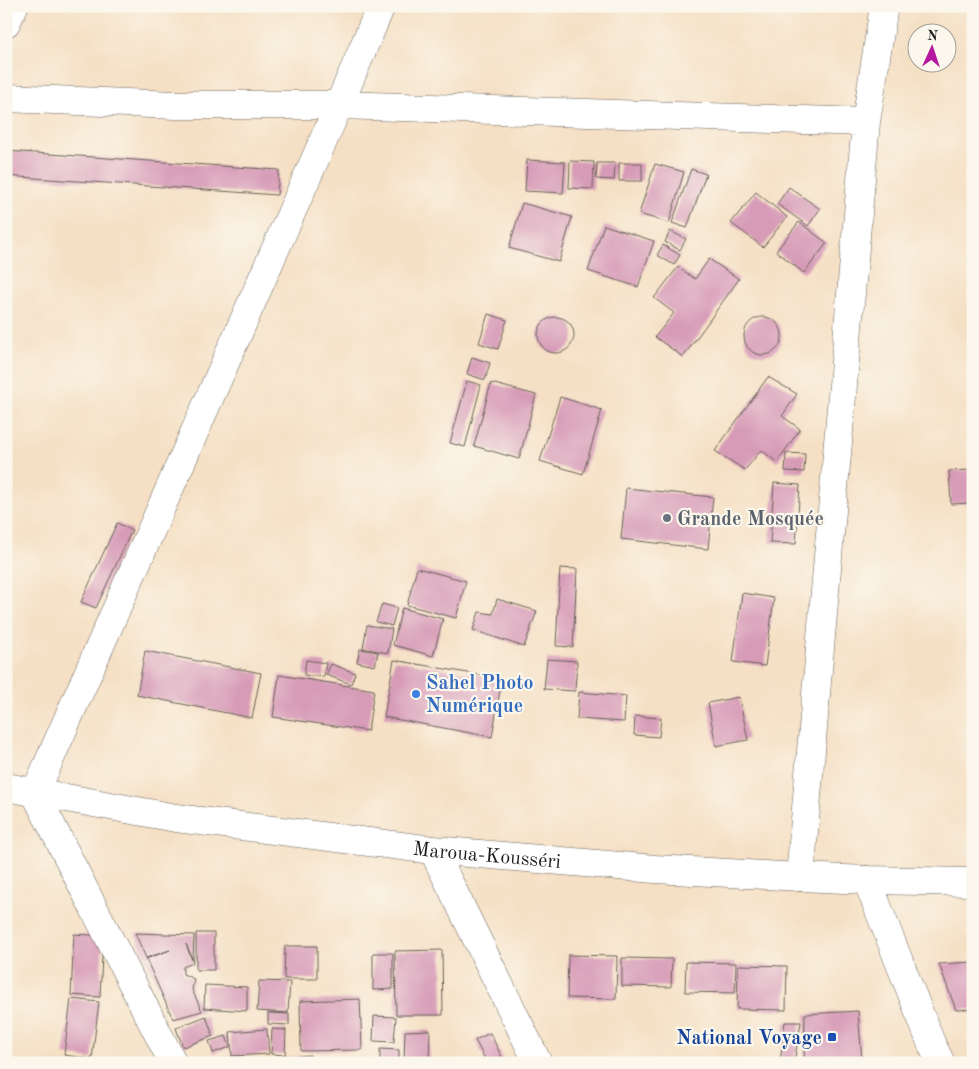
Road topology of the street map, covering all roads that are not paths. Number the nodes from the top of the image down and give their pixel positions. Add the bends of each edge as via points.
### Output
1 (14, 6) edge
2 (381, 6) edge
3 (884, 6) edge
4 (6, 23) edge
5 (6, 98) edge
6 (339, 105) junction
7 (866, 122) junction
8 (6, 787) edge
9 (35, 793) junction
10 (432, 850) junction
11 (800, 878) junction
12 (868, 880) junction
13 (973, 882) edge
14 (173, 1063) edge
15 (538, 1063) edge
16 (941, 1063) edge

1 - 4 main road
2 - 6 main road
3 - 7 main road
5 - 6 main road via 175,105
6 - 7 main road
6 - 9 main road
7 - 11 main road
8 - 9 main road, Maroua-Kousséri
9 - 10 main road, Maroua-Kousséri via 176,818
9 - 14 main road
10 - 11 main road, Maroua-Kousséri
10 - 15 main road
11 - 12 main road, Maroua-Kousséri
12 - 13 main road, Maroua-Kousséri
12 - 16 main road

